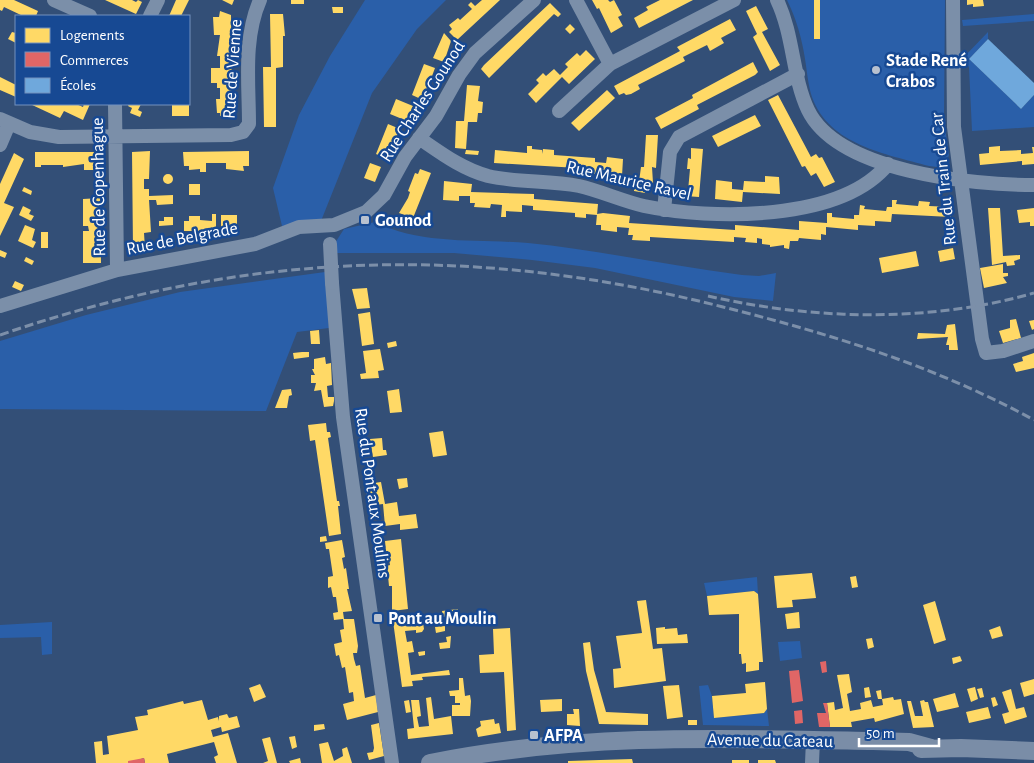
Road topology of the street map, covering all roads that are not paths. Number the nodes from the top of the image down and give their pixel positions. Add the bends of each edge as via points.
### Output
1 (158, 0) edge
2 (260, 0) edge
3 (534, 0) edge
4 (576, 0) edge
5 (734, 0) edge
6 (777, 0) edge
7 (953, 0) edge
8 (61, 2) edge
9 (88, 15) edge
10 (150, 15) edge
11 (610, 64) junction
12 (798, 74) junction
13 (115, 105) edge
14 (559, 111) dead end
15 (5, 122) edge
16 (115, 136) junction
17 (419, 138) junction
18 (0, 145) edge
19 (888, 164) junction
20 (961, 180) junction
21 (1034, 185) edge
22 (371, 209) joint
23 (664, 210) junction
24 (328, 226) junction
25 (117, 270) junction
26 (0, 306) edge
27 (1034, 341) edge
28 (1034, 742) edge
29 (962, 748) junction
30 (812, 750) edge
31 (1034, 751) edge
32 (392, 763) edge
33 (430, 763) edge

1 - 10 street
2 - 16 street, Rue de Vienne via 250,33 249,124 246,130 231,135
3 - 17 street, Rue Charles Gounod via 475,53
4 - 11 street
5 - 11 street
6 - 12 street via 789,30
7 - 20 street, Rue du Train de Car via 953,103
8 - 9 street
11 - 14 street
12 - 19 street via 809,110 828,136 849,150
12 - 23 street via 679,137 670,152
13 - 16 street, Rue de Copenhague
15 - 16 street, Rue de Vienne via 59,137
15 - 18 street
16 - 25 street, Rue de Copenhague
17 - 22 street, Rue Charles Gounod via 384,195
17 - 23 street, Rue Maurice Ravel via 454,162 482,174 578,186
19 - 20 street
19 - 23 street, Rue Maurice Ravel via 860,188 792,209 731,216
20 - 21 street
20 - 27 street, Rue du Train de Car via 986,353
22 - 24 street, Rue de Belgrade via 348,221
24 - 25 street, Rue de Belgrade via 299,227 255,244
24 - 32 street, Rue du Pont aux Moulins, bridge via 343,417
25 - 26 street, Rue de Belgrade
28 - 29 main road, Avenue du Cateau via 997,742
29 - 30 main road, Avenue du Cateau
29 - 31 main road, Avenue du Cateau
30 - 33 main road, Avenue du Cateau via 644,746 608,740 562,743

